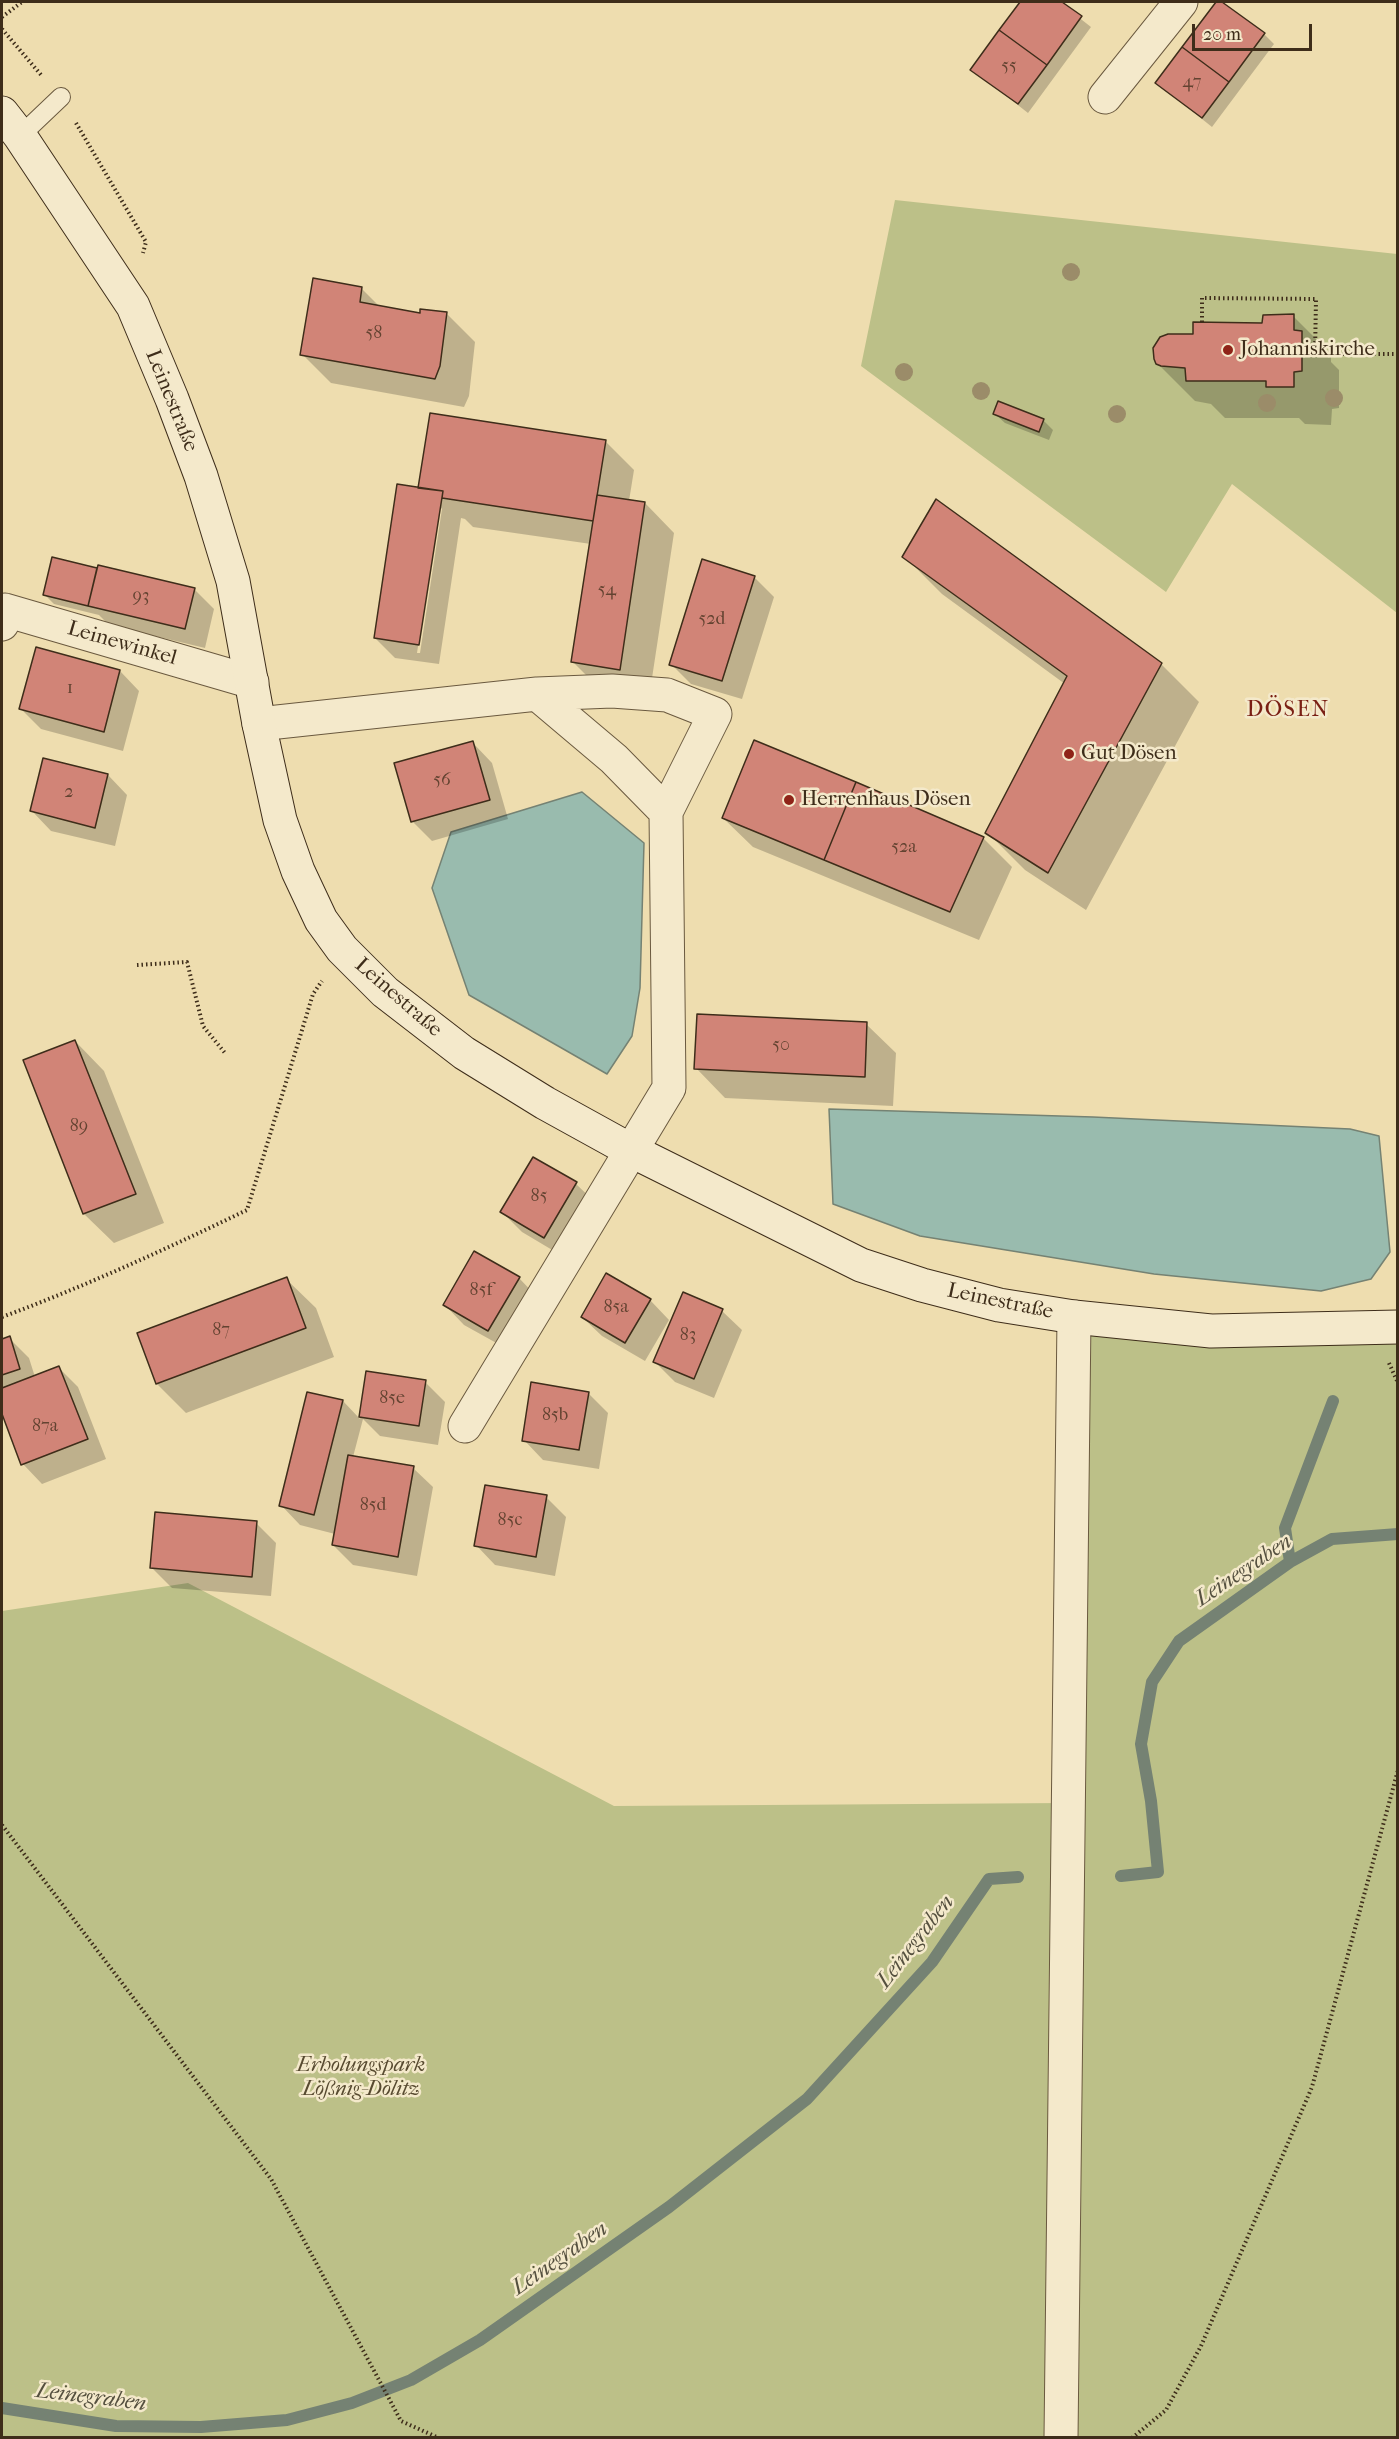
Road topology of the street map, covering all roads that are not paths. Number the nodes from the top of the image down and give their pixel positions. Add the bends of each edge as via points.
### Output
1 (1181, 2) edge
2 (61, 97) road end
3 (1105, 97) dead end
4 (11, 124) edge
5 (2, 624) edge
6 (252, 682) junction
7 (537, 694) junction
8 (259, 724) junction
9 (666, 812) junction
10 (632, 1151) junction
11 (1074, 1317) junction
12 (1398, 1327) edge
13 (465, 1426) dead end
14 (1061, 2438) edge

1 - 3 street
2 - 4 lane
4 - 6 street, Leinestraße via 133,306 201,476 233,581
5 - 6 street, Leinewinkel via 5,610
6 - 8 street, Leinestraße
7 - 8 street
7 - 9 street via 614,759
7 - 9 street via 667,695 715,714
8 - 10 street, Leinestraße via 280,820 298,871 321,920 342,949 385,992 464,1053
9 - 10 street via 669,1088
10 - 11 street, Leinestraße via 861,1265 999,1305
10 - 13 street
11 - 12 street, Leinestraße via 1212,1331
11 - 14 street

